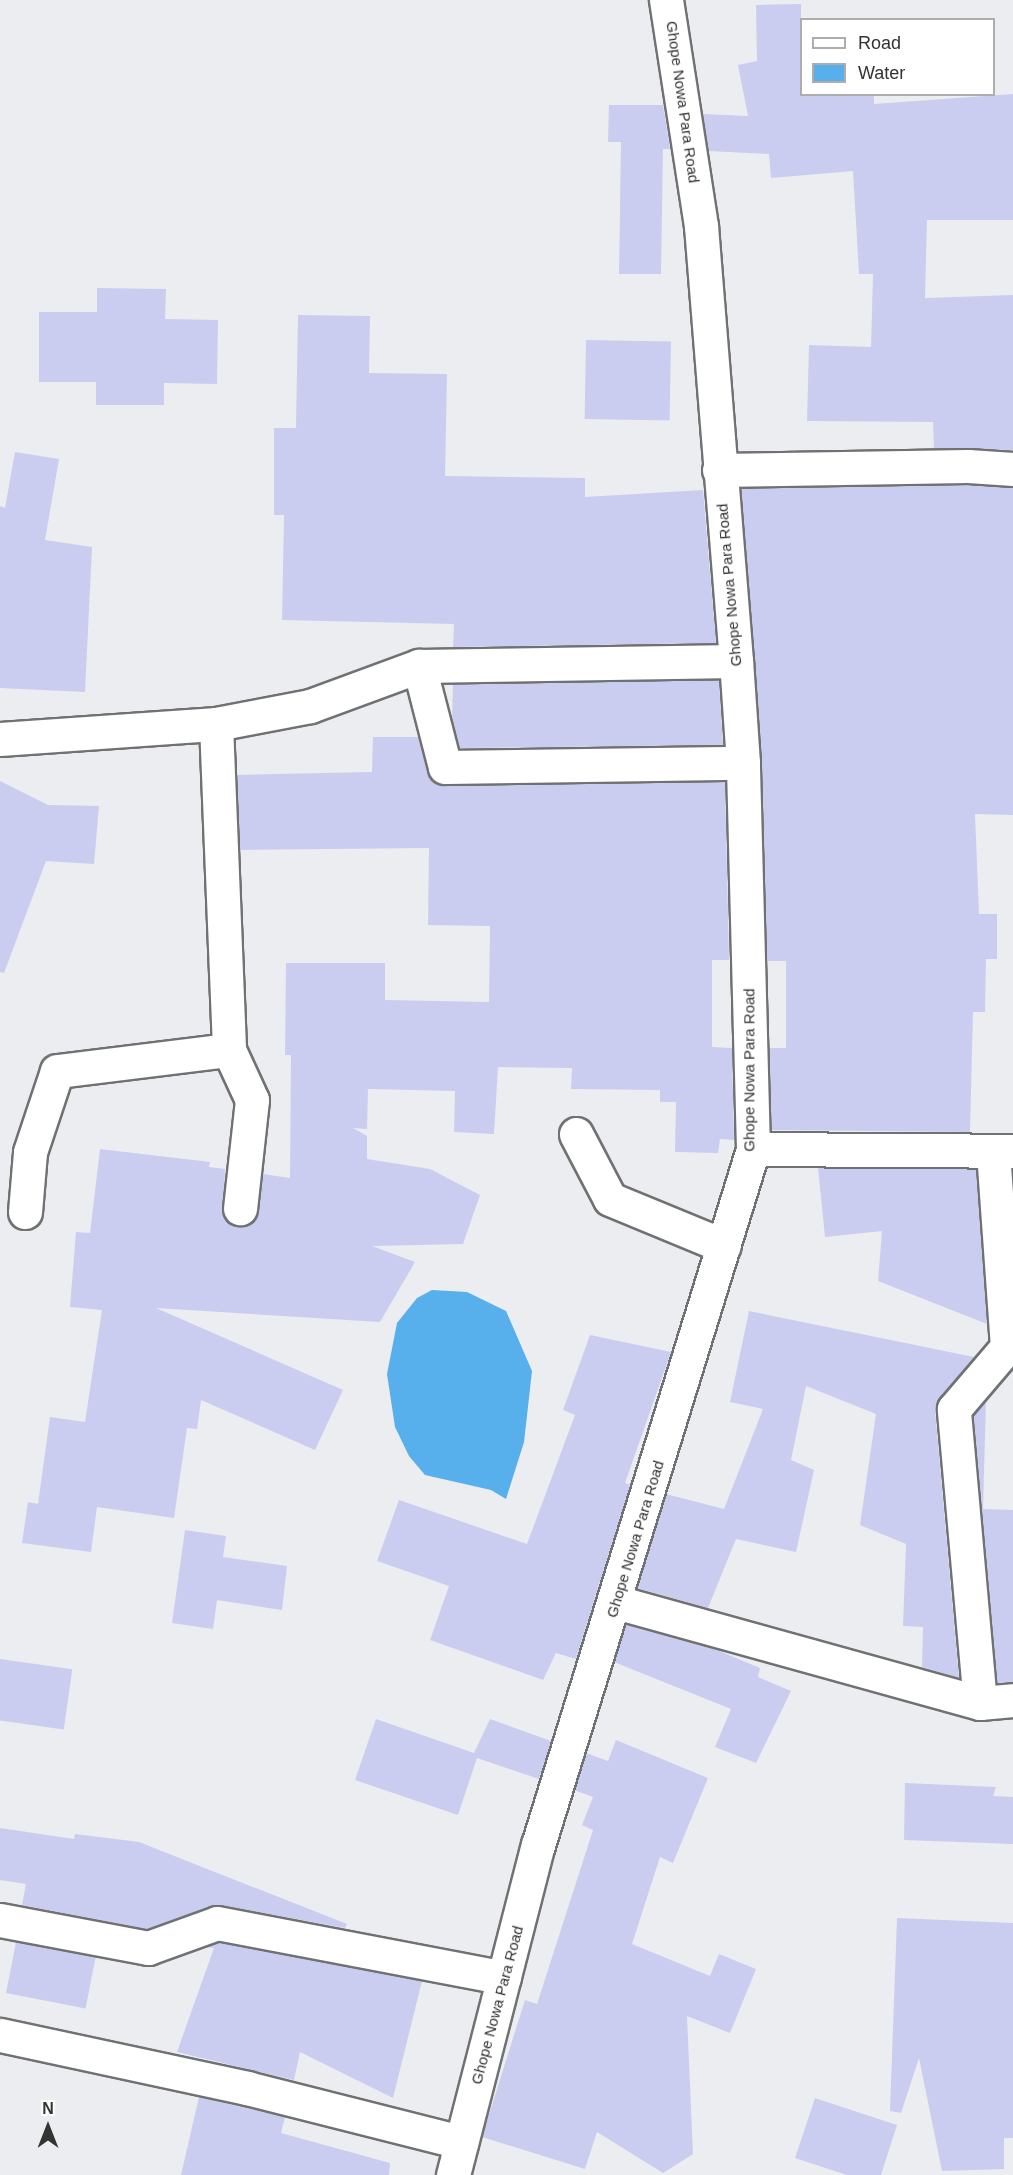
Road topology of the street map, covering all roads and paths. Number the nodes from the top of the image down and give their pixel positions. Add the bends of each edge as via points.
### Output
1 (675, 2) edge
2 (1013, 469) edge
3 (719, 470) junction
4 (736, 661) junction
5 (419, 666) junction
6 (216, 724) junction
7 (0, 739) edge
8 (743, 763) junction
9 (229, 1050) junction
10 (576, 1134) dead end
11 (753, 1149) junction
12 (1003, 1151) edge
13 (240, 1208) dead end
14 (25, 1212) dead end
15 (724, 1246) junction
16 (616, 1602) junction
17 (1013, 1700) edge
18 (980, 1703) junction
19 (0, 1920) edge
20 (504, 1978) junction
21 (0, 2035) edge
22 (461, 2142) junction
23 (453, 2175) edge

1 - 3 street, Ghope Nowa Para Road via 701,226
2 - 3 street via 969,466
3 - 4 street, Ghope Nowa Para Road
4 - 5 street
4 - 8 street, Ghope Nowa Para Road
5 - 6 street via 310,706
5 - 8 street via 444,767
6 - 7 street
6 - 9 street
8 - 11 street, Ghope Nowa Para Road
9 - 13 street via 252,1100
9 - 14 street via 57,1071 30,1152
10 - 15 street via 610,1199
11 - 12 street
11 - 15 street, Ghope Nowa Para Road
12 - 18 street via 1007,1347 954,1409
15 - 16 street, Ghope Nowa Para Road
16 - 18 street
16 - 20 street, Ghope Nowa Para Road via 538,1845
17 - 18 street
19 - 20 street via 148,1948 217,1923
20 - 22 street, Ghope Nowa Para Road
21 - 22 street via 247,2088
22 - 23 street, Ghope Nowa Para Road

